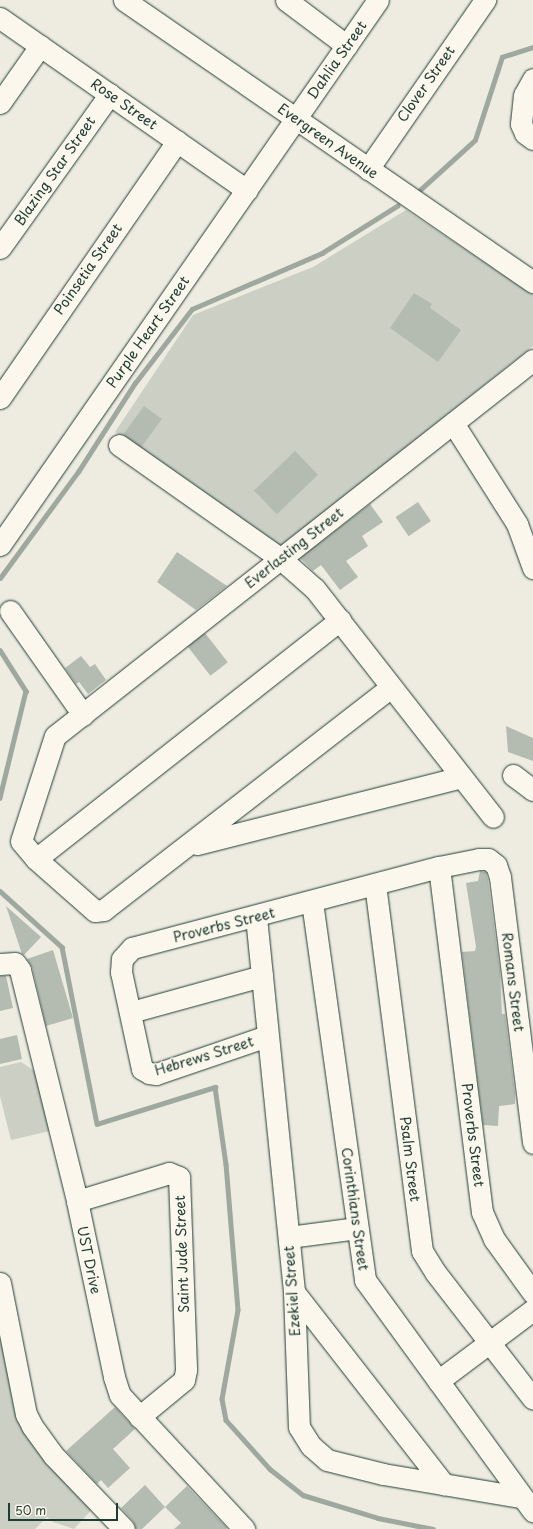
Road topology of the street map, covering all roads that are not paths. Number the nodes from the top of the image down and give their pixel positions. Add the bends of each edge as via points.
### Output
1 (124, 0) edge
2 (286, 0) edge
3 (378, 0) edge
4 (485, 0) edge
5 (0, 18) edge
6 (40, 46) junction
7 (347, 46) junction
8 (533, 79) edge
9 (110, 94) junction
10 (0, 103) edge
11 (296, 119) junction
12 (533, 139) edge
13 (177, 141) junction
14 (368, 169) junction
15 (248, 190) junction
16 (0, 248) edge
17 (533, 282) edge
18 (533, 360) edge
19 (0, 398) edge
20 (453, 423) junction
21 (119, 445) dead end
22 (0, 545) edge
23 (281, 559) junction
24 (533, 568) edge
25 (10, 611) dead end
26 (340, 620) junction
27 (392, 687) junction
28 (82, 715) junction
29 (513, 775) dead end
30 (462, 777) junction
31 (533, 790) edge
32 (493, 817) dead end
33 (189, 846) junction
34 (36, 859) junction
35 (479, 859) joint
36 (439, 867) junction
37 (375, 884) junction
38 (312, 902) junction
39 (256, 917) junction
40 (0, 964) edge
41 (262, 976) junction
42 (131, 1012) junction
43 (266, 1036) junction
44 (142, 1070) joint
45 (533, 1143) edge
46 (77, 1201) junction
47 (357, 1228) junction
48 (289, 1237) junction
49 (0, 1283) edge
50 (294, 1292) junction
51 (533, 1293) edge
52 (533, 1310) edge
53 (491, 1342) junction
54 (438, 1381) junction
55 (533, 1399) edge
56 (139, 1417) junction
57 (444, 1484) junction
58 (527, 1504) edge
59 (124, 1529) edge
60 (244, 1529) edge

1 - 11 street, Evergreen Avenue
2 - 7 street
3 - 7 street, Dahlia Street
4 - 14 street, Clover Street
5 - 6 street, Rose Street
6 - 9 street, Rose Street
6 - 10 street
7 - 11 street, Dahlia Street
8 - 12 street via 524,95 521,113 523,128
9 - 13 street, Rose Street
9 - 16 street, Blazing Star Street
11 - 14 street, Evergreen Avenue
11 - 15 street, Purple Heart Street
13 - 15 street, Rose Street
13 - 19 street, Poinsetia Street
14 - 17 street, Evergreen Avenue
15 - 22 street, Purple Heart Street
18 - 20 street, Everlasting Street
20 - 23 street, Everlasting Street
20 - 24 street via 514,518
21 - 23 street
23 - 26 street via 315,589
23 - 28 street, Everlasting Street
25 - 28 street
26 - 27 street
26 - 34 street
27 - 30 street
27 - 33 street
28 - 34 street, Everlasting Street via 55,736 22,835 24,847
29 - 31 street
30 - 32 street
30 - 33 street
33 - 34 street via 100,911 95,910
35 - 36 street, Proverbs Street
35 - 45 street, Romans Street via 488,859 496,865 500,877
36 - 37 street, Proverbs Street
36 - 51 street, Proverbs Street via 482,1212 494,1239
37 - 38 street, Proverbs Street
37 - 53 street, Psalm Street via 422,1252 434,1272
38 - 39 street, Proverbs Street
38 - 47 street, Corinthians Street
39 - 41 street, Ezekiel Street
39 - 42 street, Proverbs Street via 132,948 122,959 121,972
40 - 46 street, UST Drive via 15,963 20,970
41 - 42 street
41 - 43 street, Ezekiel Street
42 - 44 street, Proverbs Street
43 - 44 street, Hebrews Street via 156,1074
43 - 48 street, Ezekiel Street
46 - 56 street, UST Drive via 114,1377 120,1395
46 - 56 street, Saint Jude Street via 169,1173 179,1177 186,1370 179,1384
47 - 48 street
47 - 54 street, Corinthians Street via 365,1280
48 - 50 street, Ezekiel Street
49 - 59 street via 26,1414 32,1426 54,1456
50 - 57 street
50 - 57 street, Ezekiel Street via 299,1427 312,1446 327,1460 383,1474
52 - 53 street
53 - 54 street
53 - 55 street, Psalm Street
54 - 58 street, Corinthians Street
56 - 60 street, UST Drive
57 - 58 street, Ezekiel Street

